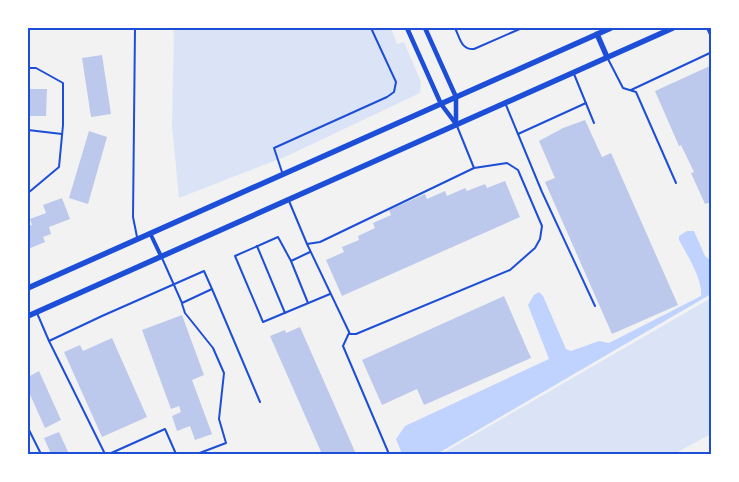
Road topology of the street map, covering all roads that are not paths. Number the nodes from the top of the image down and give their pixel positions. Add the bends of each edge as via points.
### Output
1 (135, 28) edge
2 (371, 28) edge
3 (407, 28) edge
4 (424, 28) edge
5 (455, 28) edge
6 (522, 28) edge
7 (594, 28) edge
8 (612, 28) edge
9 (674, 28) edge
10 (707, 28) edge
11 (597, 34) junction
12 (712, 38) edge
13 (712, 52) edge
14 (607, 57) junction
15 (28, 68) edge
16 (573, 72) junction
17 (630, 90) junction
18 (456, 97) junction
19 (505, 102) junction
20 (586, 103) junction
21 (441, 104) junction
22 (594, 123) dead end
23 (456, 124) junction
24 (28, 130) edge
25 (62, 134) junction
26 (518, 134) junction
27 (474, 168) junction
28 (283, 174) junction
29 (676, 183) dead end
30 (28, 194) edge
31 (288, 199) junction
32 (150, 233) junction
33 (138, 239) junction
34 (307, 244) junction
35 (257, 246) junction
36 (311, 252) junction
37 (161, 256) junction
38 (291, 261) junction
39 (173, 284) junction
40 (28, 288) edge
41 (212, 289) junction
42 (330, 294) junction
43 (182, 303) junction
44 (308, 303) junction
45 (595, 306) dead end
46 (36, 312) junction
47 (285, 313) junction
48 (28, 316) edge
49 (349, 333) junction
50 (49, 342) junction
51 (260, 402) dead end
52 (28, 428) edge
53 (41, 454) edge
54 (105, 454) edge
55 (109, 454) edge
56 (176, 454) edge
57 (197, 454) edge
58 (389, 454) edge

1 - 33 lane via 133,217
2 - 28 lane via 396,82 394,92 274,148
3 - 21 street
4 - 18 street
5 - 6 lane via 463,46 474,49
7 - 11 lane
8 - 11 main road
9 - 14 main road
10 - 12 lane
11 - 14 main road
11 - 18 main road
13 - 17 lane
14 - 16 main road
14 - 17 lane via 623,88
15 - 25 lane via 36,68 63,83
16 - 19 main road
16 - 20 lane
17 - 29 lane via 636,92
18 - 21 main road
18 - 23 street
19 - 23 main road
19 - 26 lane
20 - 22 lane
20 - 26 lane
21 - 23 street
21 - 28 main road
23 - 27 lane
23 - 31 main road
24 - 25 lane
25 - 30 lane via 59,167
26 - 45 lane
27 - 34 lane via 320,242
27 - 49 lane via 508,163 518,170 542,226 535,248 510,270 356,334
28 - 32 main road
31 - 34 lane
31 - 37 main road
32 - 33 main road
32 - 37 street
33 - 40 main road
34 - 36 lane
35 - 38 lane via 278,237
35 - 47 lane
35 - 47 lane via 235,256 263,322
36 - 38 lane
36 - 42 lane
37 - 39 lane
37 - 46 main road
38 - 44 lane
39 - 41 lane via 204,271
39 - 43 lane
39 - 50 lane
41 - 43 lane
41 - 51 lane
42 - 44 lane
42 - 49 lane
43 - 57 lane via 185,313 213,348 224,373 219,419 226,442
44 - 47 lane
46 - 48 main road
46 - 50 lane
49 - 58 lane via 343,346
50 - 54 lane
52 - 53 lane
55 - 56 lane via 166,429

